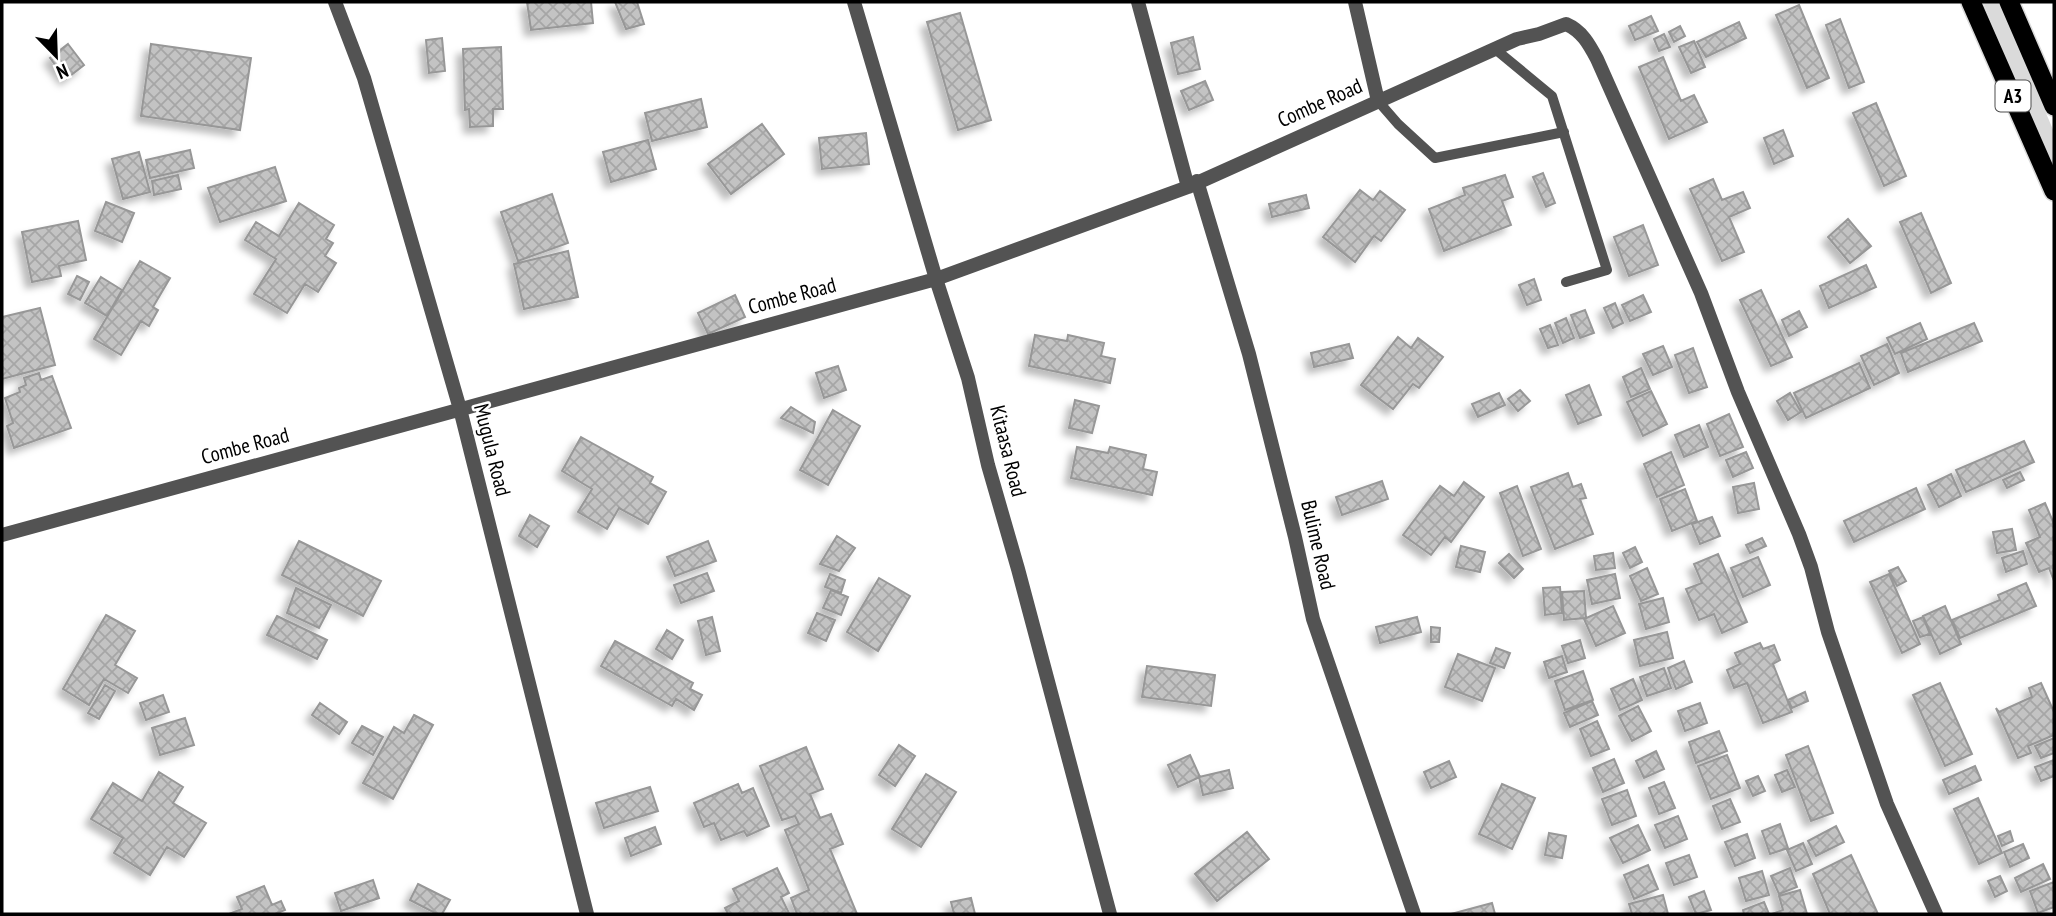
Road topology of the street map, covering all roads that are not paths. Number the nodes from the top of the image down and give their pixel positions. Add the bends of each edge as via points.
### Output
1 (335, 2) edge
2 (854, 2) edge
3 (1138, 2) edge
4 (1355, 2) edge
5 (1972, 2) edge
6 (2009, 2) edge
7 (1495, 49) junction
8 (1378, 101) junction
9 (2054, 106) edge
10 (1564, 132) junction
11 (1193, 184) junction
12 (2054, 191) edge
13 (936, 279) junction
14 (1566, 282) dead end
15 (460, 409) junction
16 (2, 535) edge
17 (587, 914) edge
18 (1110, 914) edge
19 (1413, 914) edge
20 (1936, 914) edge

1 - 15 street, Mugula Road via 364,78
2 - 13 street, Kitaasa Road
3 - 11 street, Bulime Road
4 - 8 street
5 - 12 highway, A3
6 - 9 highway, A3
7 - 8 street, Combe Road
7 - 10 lane via 1552,96
7 - 20 street, Combe Road via 1566,24 1586,40 1597,59 1775,474 1811,567 1828,632 1887,804
8 - 10 lane via 1435,158
8 - 11 street, Combe Road
10 - 14 lane via 1607,270
11 - 13 street, Combe Road
11 - 19 street, Bulime Road via 1249,354 1313,619
13 - 15 street, Combe Road
13 - 18 street, Kitaasa Road via 968,378
15 - 16 street, Combe Road
15 - 17 street, Mugula Road

